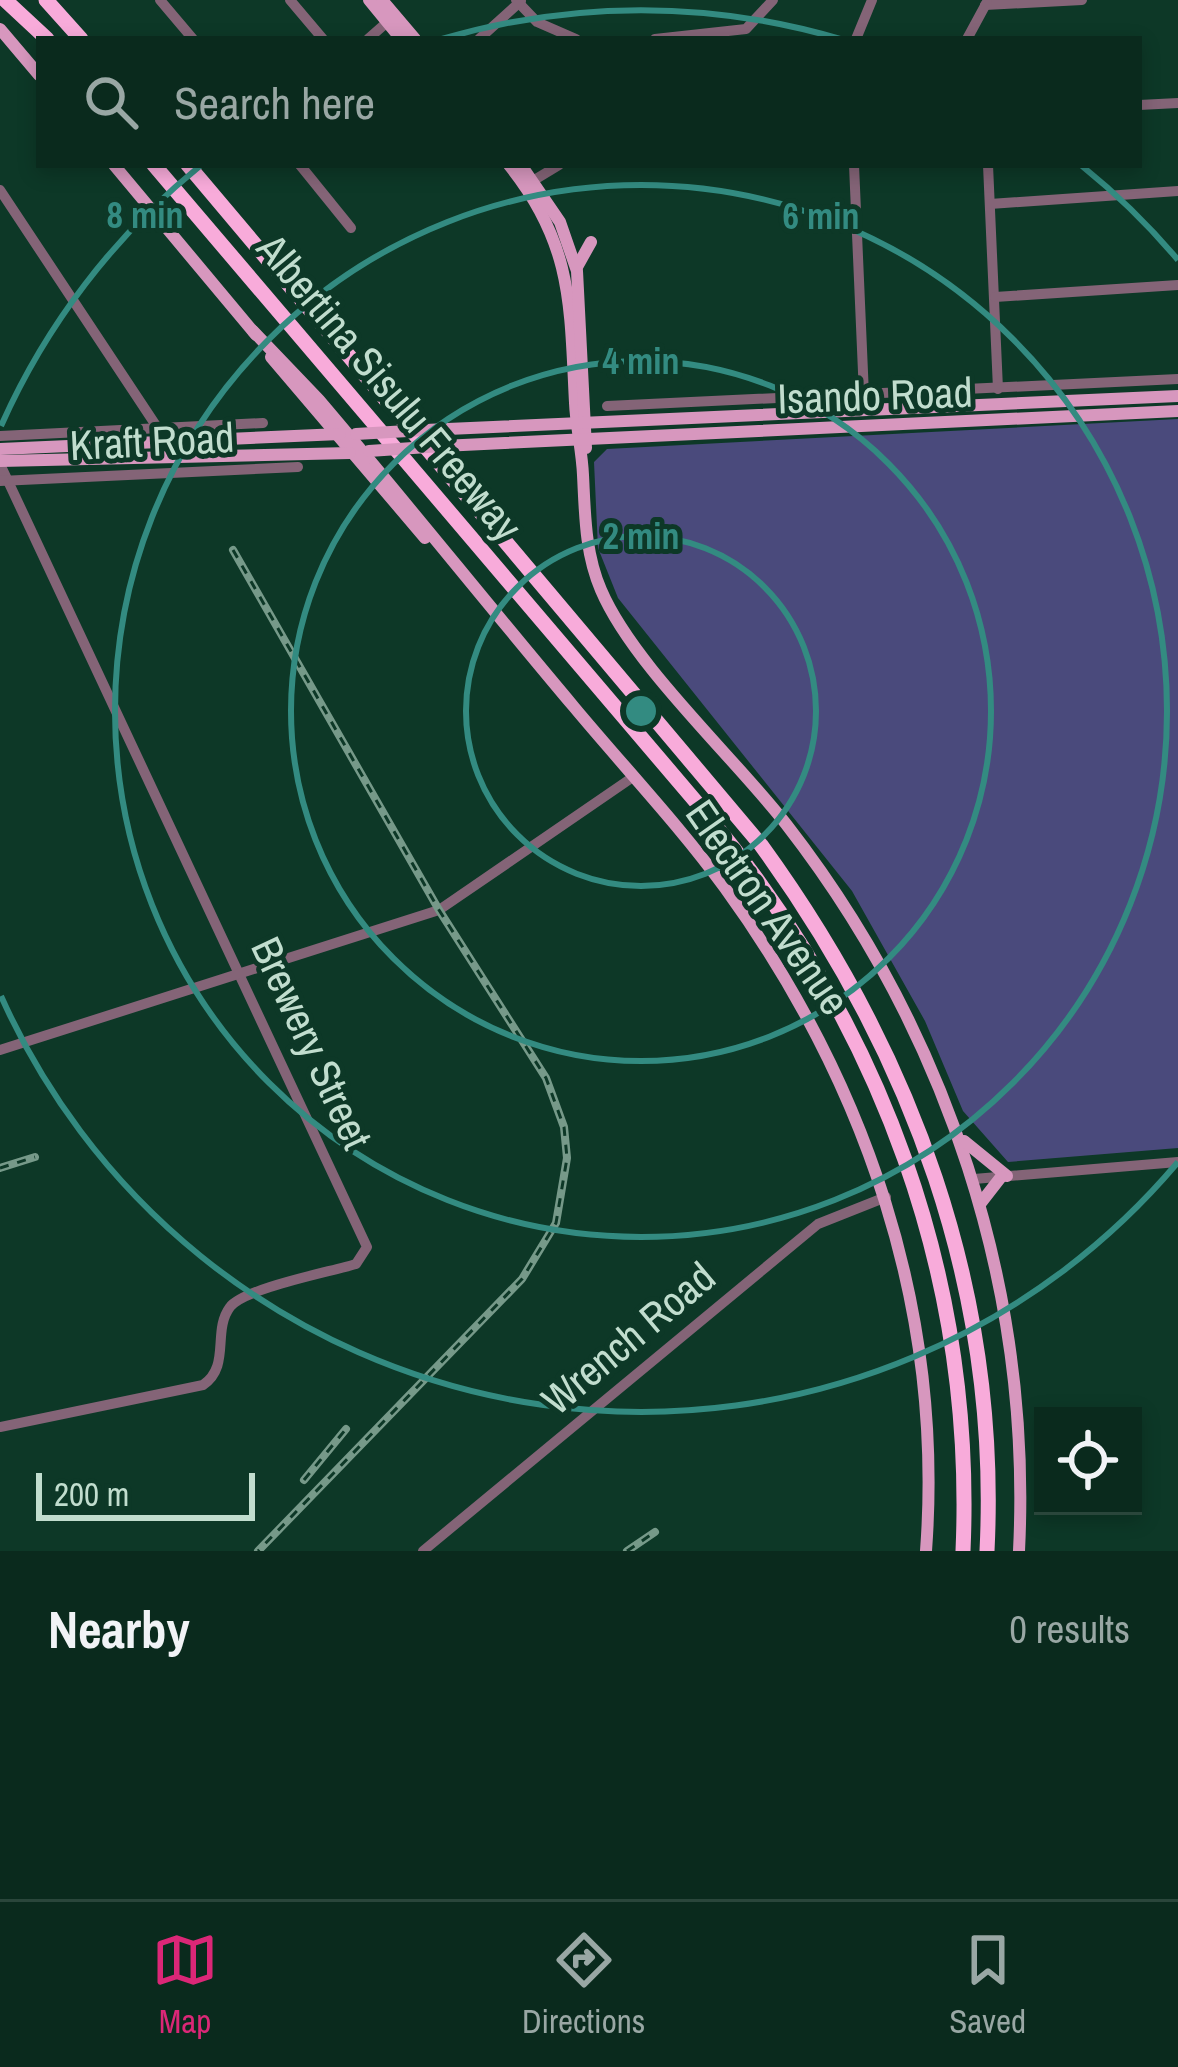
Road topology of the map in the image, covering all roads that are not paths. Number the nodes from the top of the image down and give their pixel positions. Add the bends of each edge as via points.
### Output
1 (5, 0) edge
2 (16, 0) edge
3 (46, 0) edge
4 (58, 0) edge
5 (160, 0) edge
6 (290, 0) edge
7 (369, 0) edge
8 (382, 0) edge
9 (773, 0) edge
10 (853, 0) edge
11 (1082, 0) edge
12 (519, 1) edge
13 (987, 3) edge
14 (870, 5) edge
15 (391, 18) junction
16 (0, 29) edge
17 (44, 36) edge
18 (45, 36) edge
19 (82, 36) edge
20 (83, 36) edge
21 (191, 36) edge
22 (320, 36) edge
23 (371, 36) edge
24 (400, 36) edge
25 (412, 36) edge
26 (482, 36) edge
27 (566, 36) edge
28 (682, 36) edge
29 (857, 36) edge
30 (969, 36) edge
31 (36, 71) edge
32 (1178, 104) edge
33 (1142, 105) edge
34 (117, 168) edge
35 (157, 168) edge
36 (191, 168) edge
37 (302, 168) edge
38 (513, 168) edge
39 (522, 168) edge
40 (554, 168) edge
41 (854, 168) edge
42 (988, 168) edge
43 (529, 182) junction
44 (0, 190) edge
45 (1178, 191) edge
46 (990, 204) junction
47 (351, 228) dead end
48 (591, 242) dead end
49 (577, 271) junction
50 (1178, 285) edge
51 (995, 296) junction
52 (253, 331) junction
53 (1178, 379) edge
54 (998, 389) junction
55 (864, 395) junction
56 (1178, 395) edge
57 (309, 405) junction
58 (608, 406) dead end
59 (1178, 411) edge
60 (581, 422) junction
61 (263, 423) dead end
62 (158, 427) junction
63 (346, 434) junction
64 (0, 436) edge
65 (271, 437) junction
66 (582, 443) junction
67 (405, 448) junction
68 (0, 449) edge
69 (360, 452) junction
70 (308, 453) junction
71 (0, 462) edge
72 (298, 467) dead end
73 (376, 470) junction
74 (4, 480) edge
75 (633, 777) junction
76 (244, 975) junction
77 (0, 1050) edge
78 (956, 1130) junction
79 (1178, 1162) edge
80 (1004, 1177) junction
81 (974, 1179) junction
82 (886, 1197) junction
83 (980, 1204) junction
84 (0, 1427) edge
85 (424, 1551) edge
86 (926, 1551) edge
87 (963, 1551) edge
88 (987, 1551) edge
89 (1019, 1551) edge

1 - 17 highway
2 - 18 highway
3 - 19 highway
4 - 20 highway
5 - 21 street
6 - 22 street
7 - 15 main road
8 - 15 main road
9 - 28 street via 746,29
10 - 14 street
11 - 13 street
12 - 26 street
12 - 27 street
13 - 30 street
14 - 29 street
15 - 23 street
15 - 24 main road
15 - 25 main road
16 - 31 main road
32 - 33 street
34 - 52 main road, Electron Avenue
35 - 87 highway, Albertina Sisulu Freeway via 736,849 820,970 883,1094 935,1251 963,1422
36 - 88 highway, Albertina Sisulu Freeway via 761,845 838,957 914,1109 949,1213 982,1383
37 - 47 street
38 - 43 main road
39 - 43 main road
40 - 43 street
41 - 55 street
42 - 46 street
43 - 49 main road via 560,222
43 - 60 main road via 565,266
44 - 62 street
45 - 46 street
46 - 51 street
48 - 49 main road
49 - 60 main road
50 - 51 street
51 - 54 street
52 - 57 main road, Electron Avenue
52 - 63 main road, Electron Avenue
53 - 54 street, Isando Road
54 - 55 street, Isando Road
55 - 58 street, Isando Road
56 - 60 main road, Isando Road
57 - 63 main road, Electron Avenue
57 - 65 main road via 309,426
59 - 66 main road, Isando Road
60 - 63 main road, Isando Road, bridge
60 - 66 main road
61 - 62 street
62 - 64 street
63 - 65 main road, Isando Road
63 - 69 main road, Electron Avenue
65 - 68 main road, Isando Road
66 - 67 main road, Isando Road, bridge
66 - 78 main road via 590,556 613,614 850,913 910,1018
67 - 69 main road, Isando Road, bridge
67 - 73 main road, bridge
69 - 70 main road, Isando Road
69 - 73 main road, Electron Avenue
70 - 71 main road, Isando Road
70 - 73 main road
71 - 74 street, Brewery Street
72 - 74 street, Kraft Road
73 - 75 main road, Electron Avenue
74 - 76 street, Brewery Street
75 - 76 street via 439,910
75 - 82 main road, Electron Avenue via 722,884 792,989 854,1109
76 - 77 street
76 - 84 street, Brewery Street via 364,1235 364,1256 237,1301 225,1318 217,1371 203,1385
78 - 80 main road
78 - 81 main road
79 - 80 street
80 - 81 street
80 - 83 main road
81 - 83 main road
82 - 85 street, Wrench Road via 818,1224
82 - 86 main road, Electron Avenue via 922,1372
83 - 89 main road via 1015,1391

